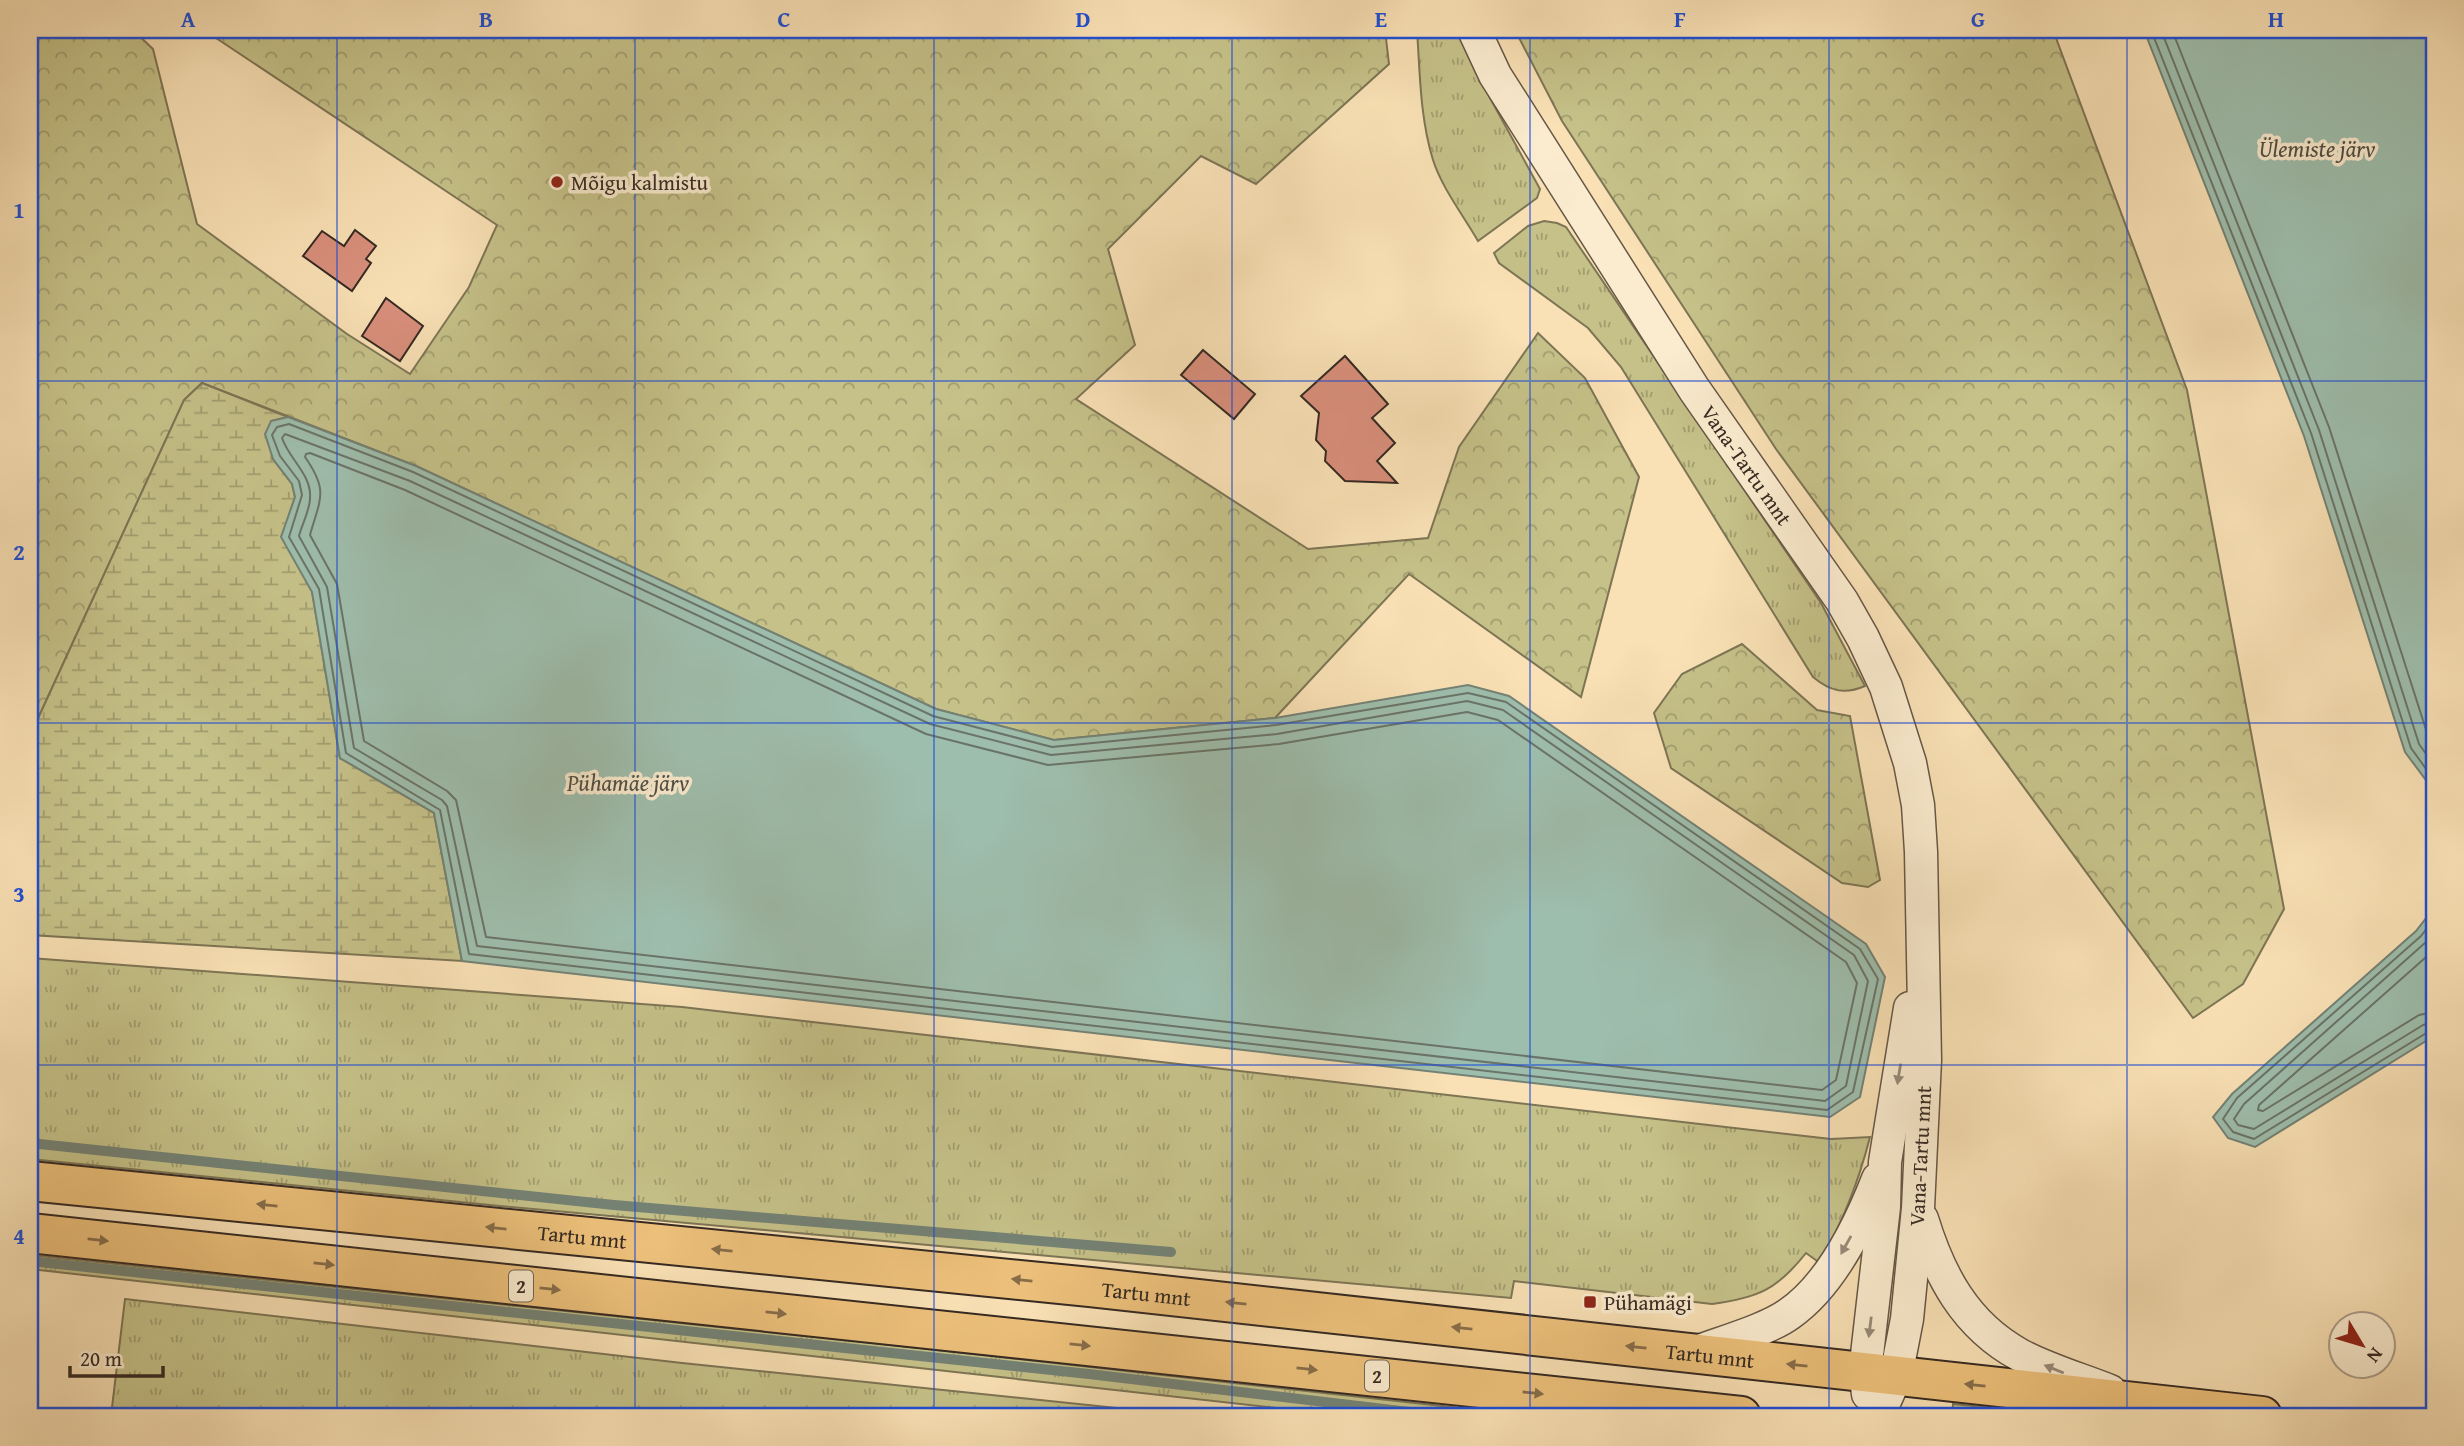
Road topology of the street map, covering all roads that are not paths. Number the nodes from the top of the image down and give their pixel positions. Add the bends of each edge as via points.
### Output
1 (1474, 30) edge
2 (1922, 934) junction
3 (1885, 1161) junction
4 (30, 1181) edge
5 (1919, 1208) junction
6 (30, 1233) edge
7 (1693, 1353) junction
8 (1880, 1374) junction
9 (2140, 1404) junction
10 (1741, 1416) edge
11 (1871, 1416) edge
12 (1878, 1416) edge
13 (2262, 1416) edge

1 - 2 street, Vana-Tartu mnt via 1495,75 1592,231 1694,389 1842,601 1863,639 1885,687 1910,763 1919,816
2 -> 3 street, Vana-Tartu mnt
2 - 5 street, Vana-Tartu mnt via 1926,1060
3 -> 7 street via 1866,1209 1817,1288 1789,1314
3 -> 8 street, Vana-Tartu mnt
7 -> 4 highway, Tartu mnt via 1090,1287
5 - 8 street, Vana-Tartu mnt via 1907,1319
9 -> 5 street via 2019,1354 1980,1327 1940,1272
6 -> 10 highway, 2
8 -> 7 highway, Tartu mnt
9 -> 8 highway, Tartu mnt
8 - 11 street
8 - 12 street
9 - 13 highway, Tartu mnt

